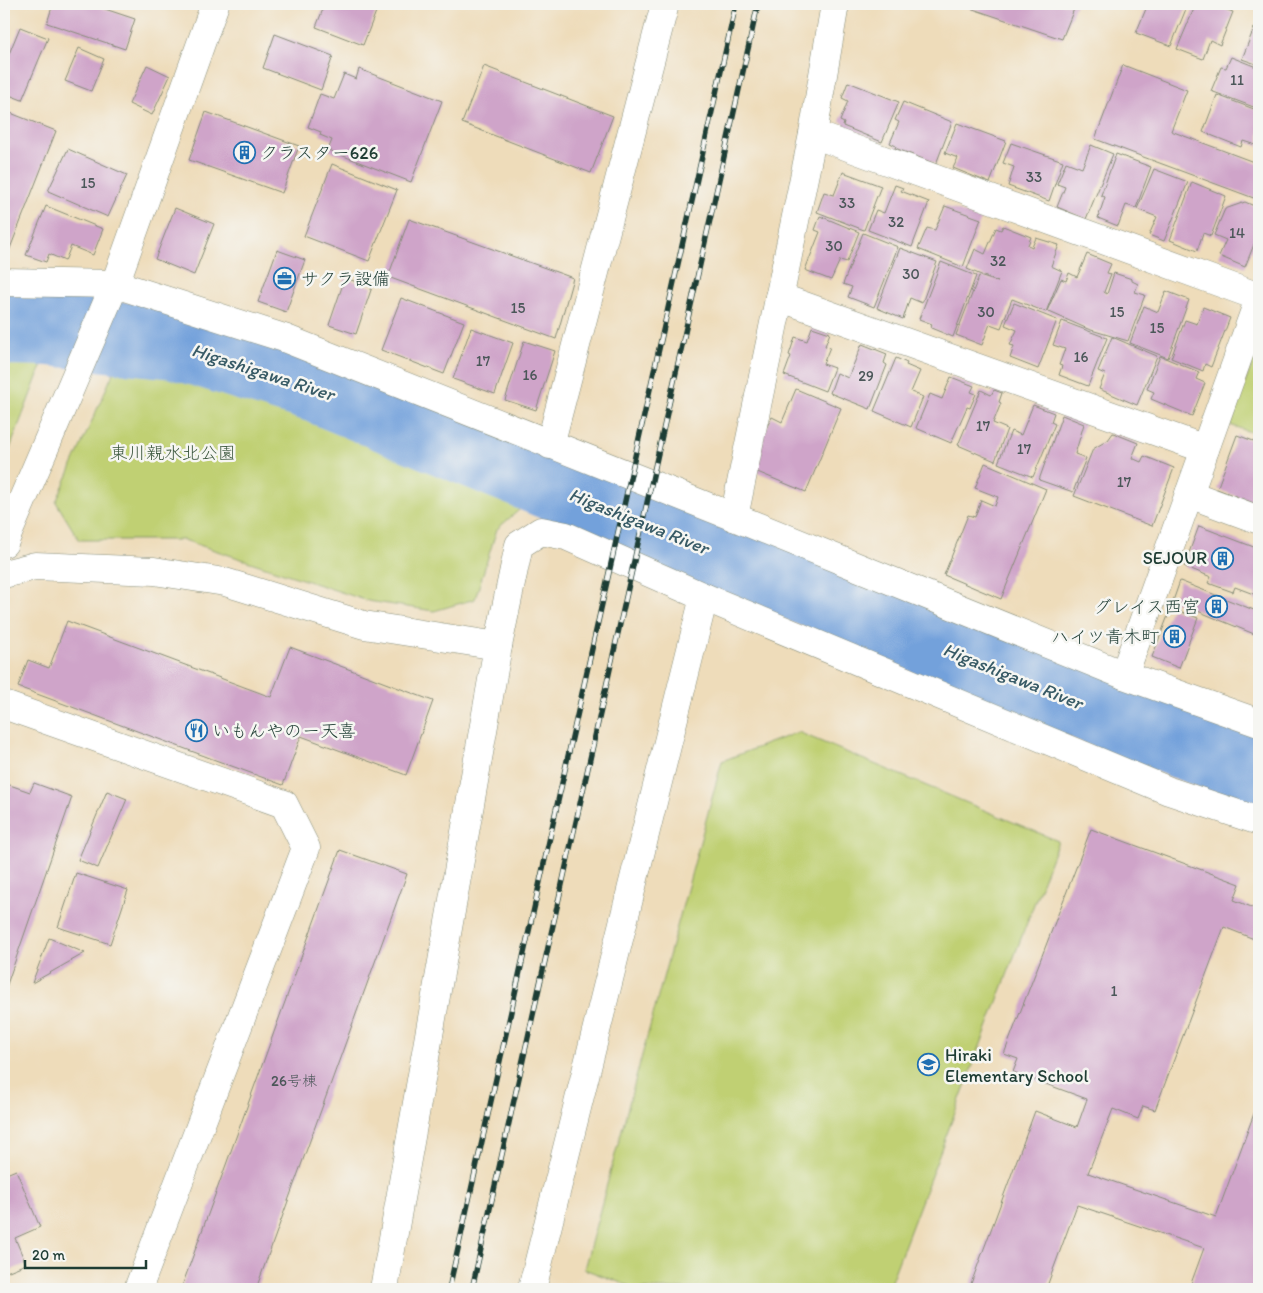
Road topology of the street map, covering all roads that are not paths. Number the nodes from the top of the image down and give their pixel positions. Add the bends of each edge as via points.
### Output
1 (215, 4) edge
2 (665, 4) edge
3 (835, 4) edge
4 (813, 134) junction
5 (4, 282) edge
6 (110, 296) junction
7 (779, 297) junction
8 (1259, 298) edge
9 (550, 445) junction
10 (1205, 449) junction
11 (1189, 494) junction
12 (734, 517) junction
13 (1259, 520) edge
14 (4, 543) edge
15 (4, 574) edge
16 (704, 597) junction
17 (498, 646) junction
18 (1124, 675) junction
19 (4, 705) edge
20 (1259, 723) edge
21 (1259, 821) edge
22 (138, 1289) edge
23 (384, 1289) edge
24 (532, 1289) edge

1 - 6 street
2 - 9 street
3 - 4 street
4 - 7 street
4 - 8 street
5 - 6 street
6 - 9 street via 284,338
6 - 14 street
7 - 10 street
7 - 12 street
8 - 10 street
9 - 12 street
10 - 11 street
11 - 13 street
11 - 18 street
12 - 18 street
15 - 17 street via 35,566 154,571 225,582 364,625
16 - 17 street via 566,536 540,532 519,545
16 - 21 street via 1159,788
16 - 24 street
17 - 23 street
18 - 20 street
19 - 22 street via 284,804 306,848

